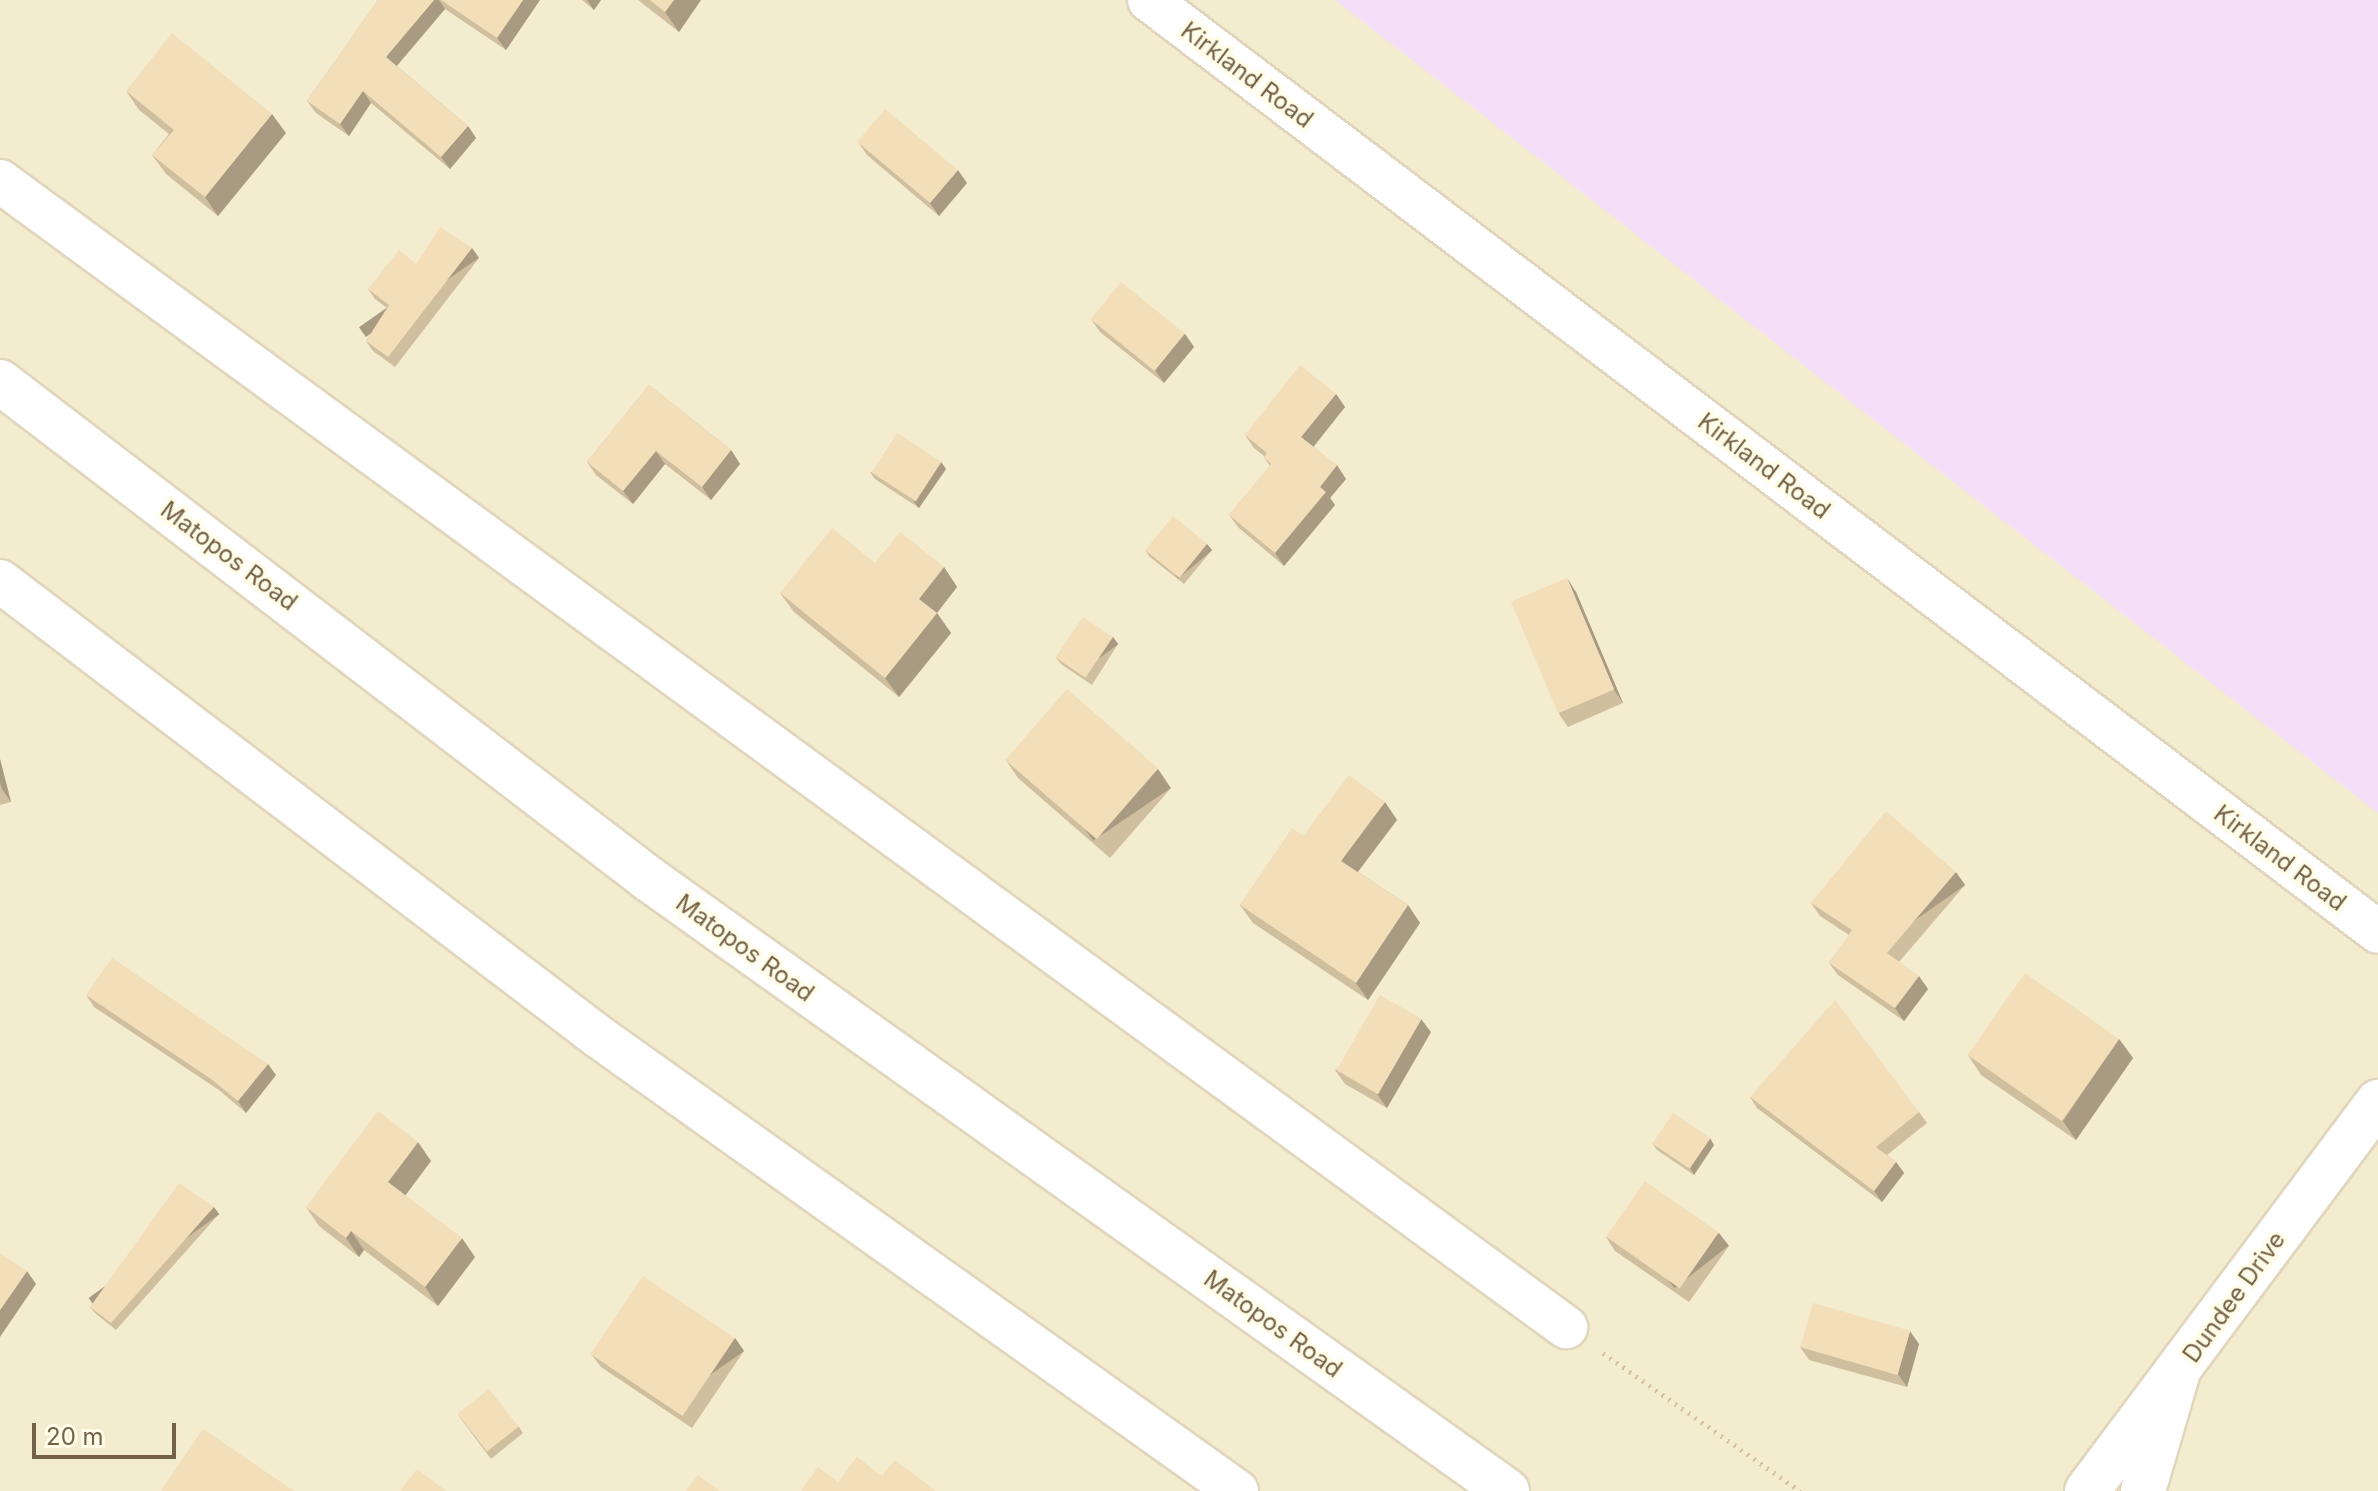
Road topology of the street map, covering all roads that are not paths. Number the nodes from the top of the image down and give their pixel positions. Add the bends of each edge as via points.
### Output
1 (1149, 0) edge
2 (0, 181) edge
3 (0, 382) edge
4 (0, 581) edge
5 (2378, 932) edge
6 (2378, 1102) edge
7 (1566, 1327) road end
8 (2177, 1375) junction
9 (1237, 1491) edge
10 (1507, 1491) edge
11 (2087, 1491) edge
12 (2143, 1491) edge

1 - 5 street, Kirkland Road
2 - 7 street
3 - 10 main road, Matopos Road via 649,879
4 - 9 street via 599,1037
6 - 8 main road, Dundee Drive
8 - 11 main road, Dundee Drive
8 - 12 main road

